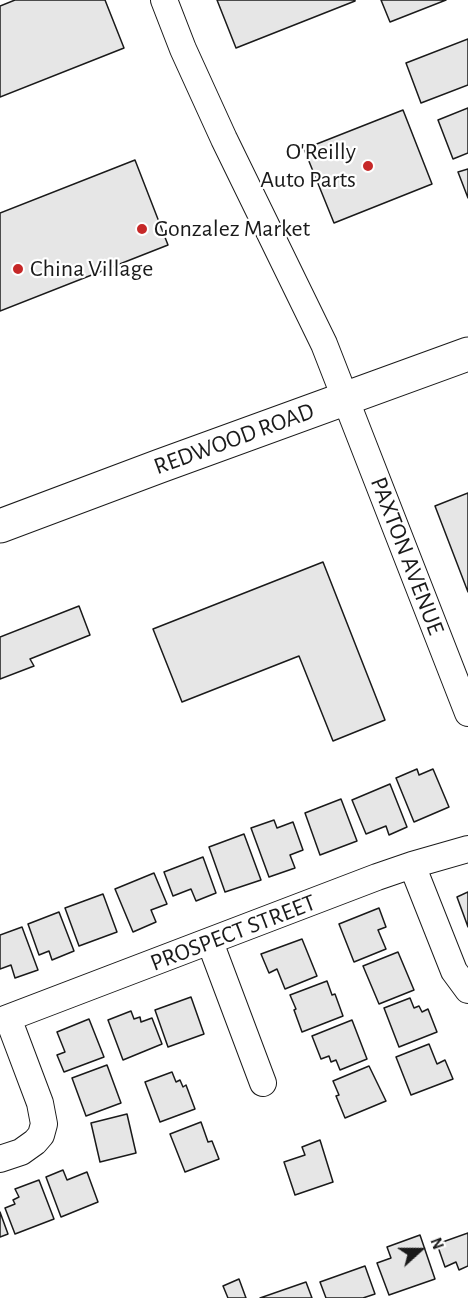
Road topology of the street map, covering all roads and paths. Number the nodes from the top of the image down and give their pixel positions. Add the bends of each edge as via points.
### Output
1 (164, 0) edge
2 (468, 354) edge
3 (346, 398) junction
4 (0, 526) edge
5 (468, 713) edge
6 (468, 849) edge
7 (412, 865) junction
8 (210, 942) junction
9 (468, 990) edge
10 (4, 1019) edge
11 (263, 1083) dead end
12 (0, 1159) edge

1 - 3 street, PAXTON AVENUE via 199,85 321,337
2 - 3 main road, REDWOOD ROAD
3 - 4 main road, REDWOOD ROAD
3 - 5 street, PAXTON AVENUE
6 - 7 street, PROSPECT STREET
7 - 8 street, PROSPECT STREET
7 - 9 street via 454,971
8 - 10 street, PROSPECT STREET
8 - 11 street
10 - 12 street via 40,1102 44,1124 35,1142

